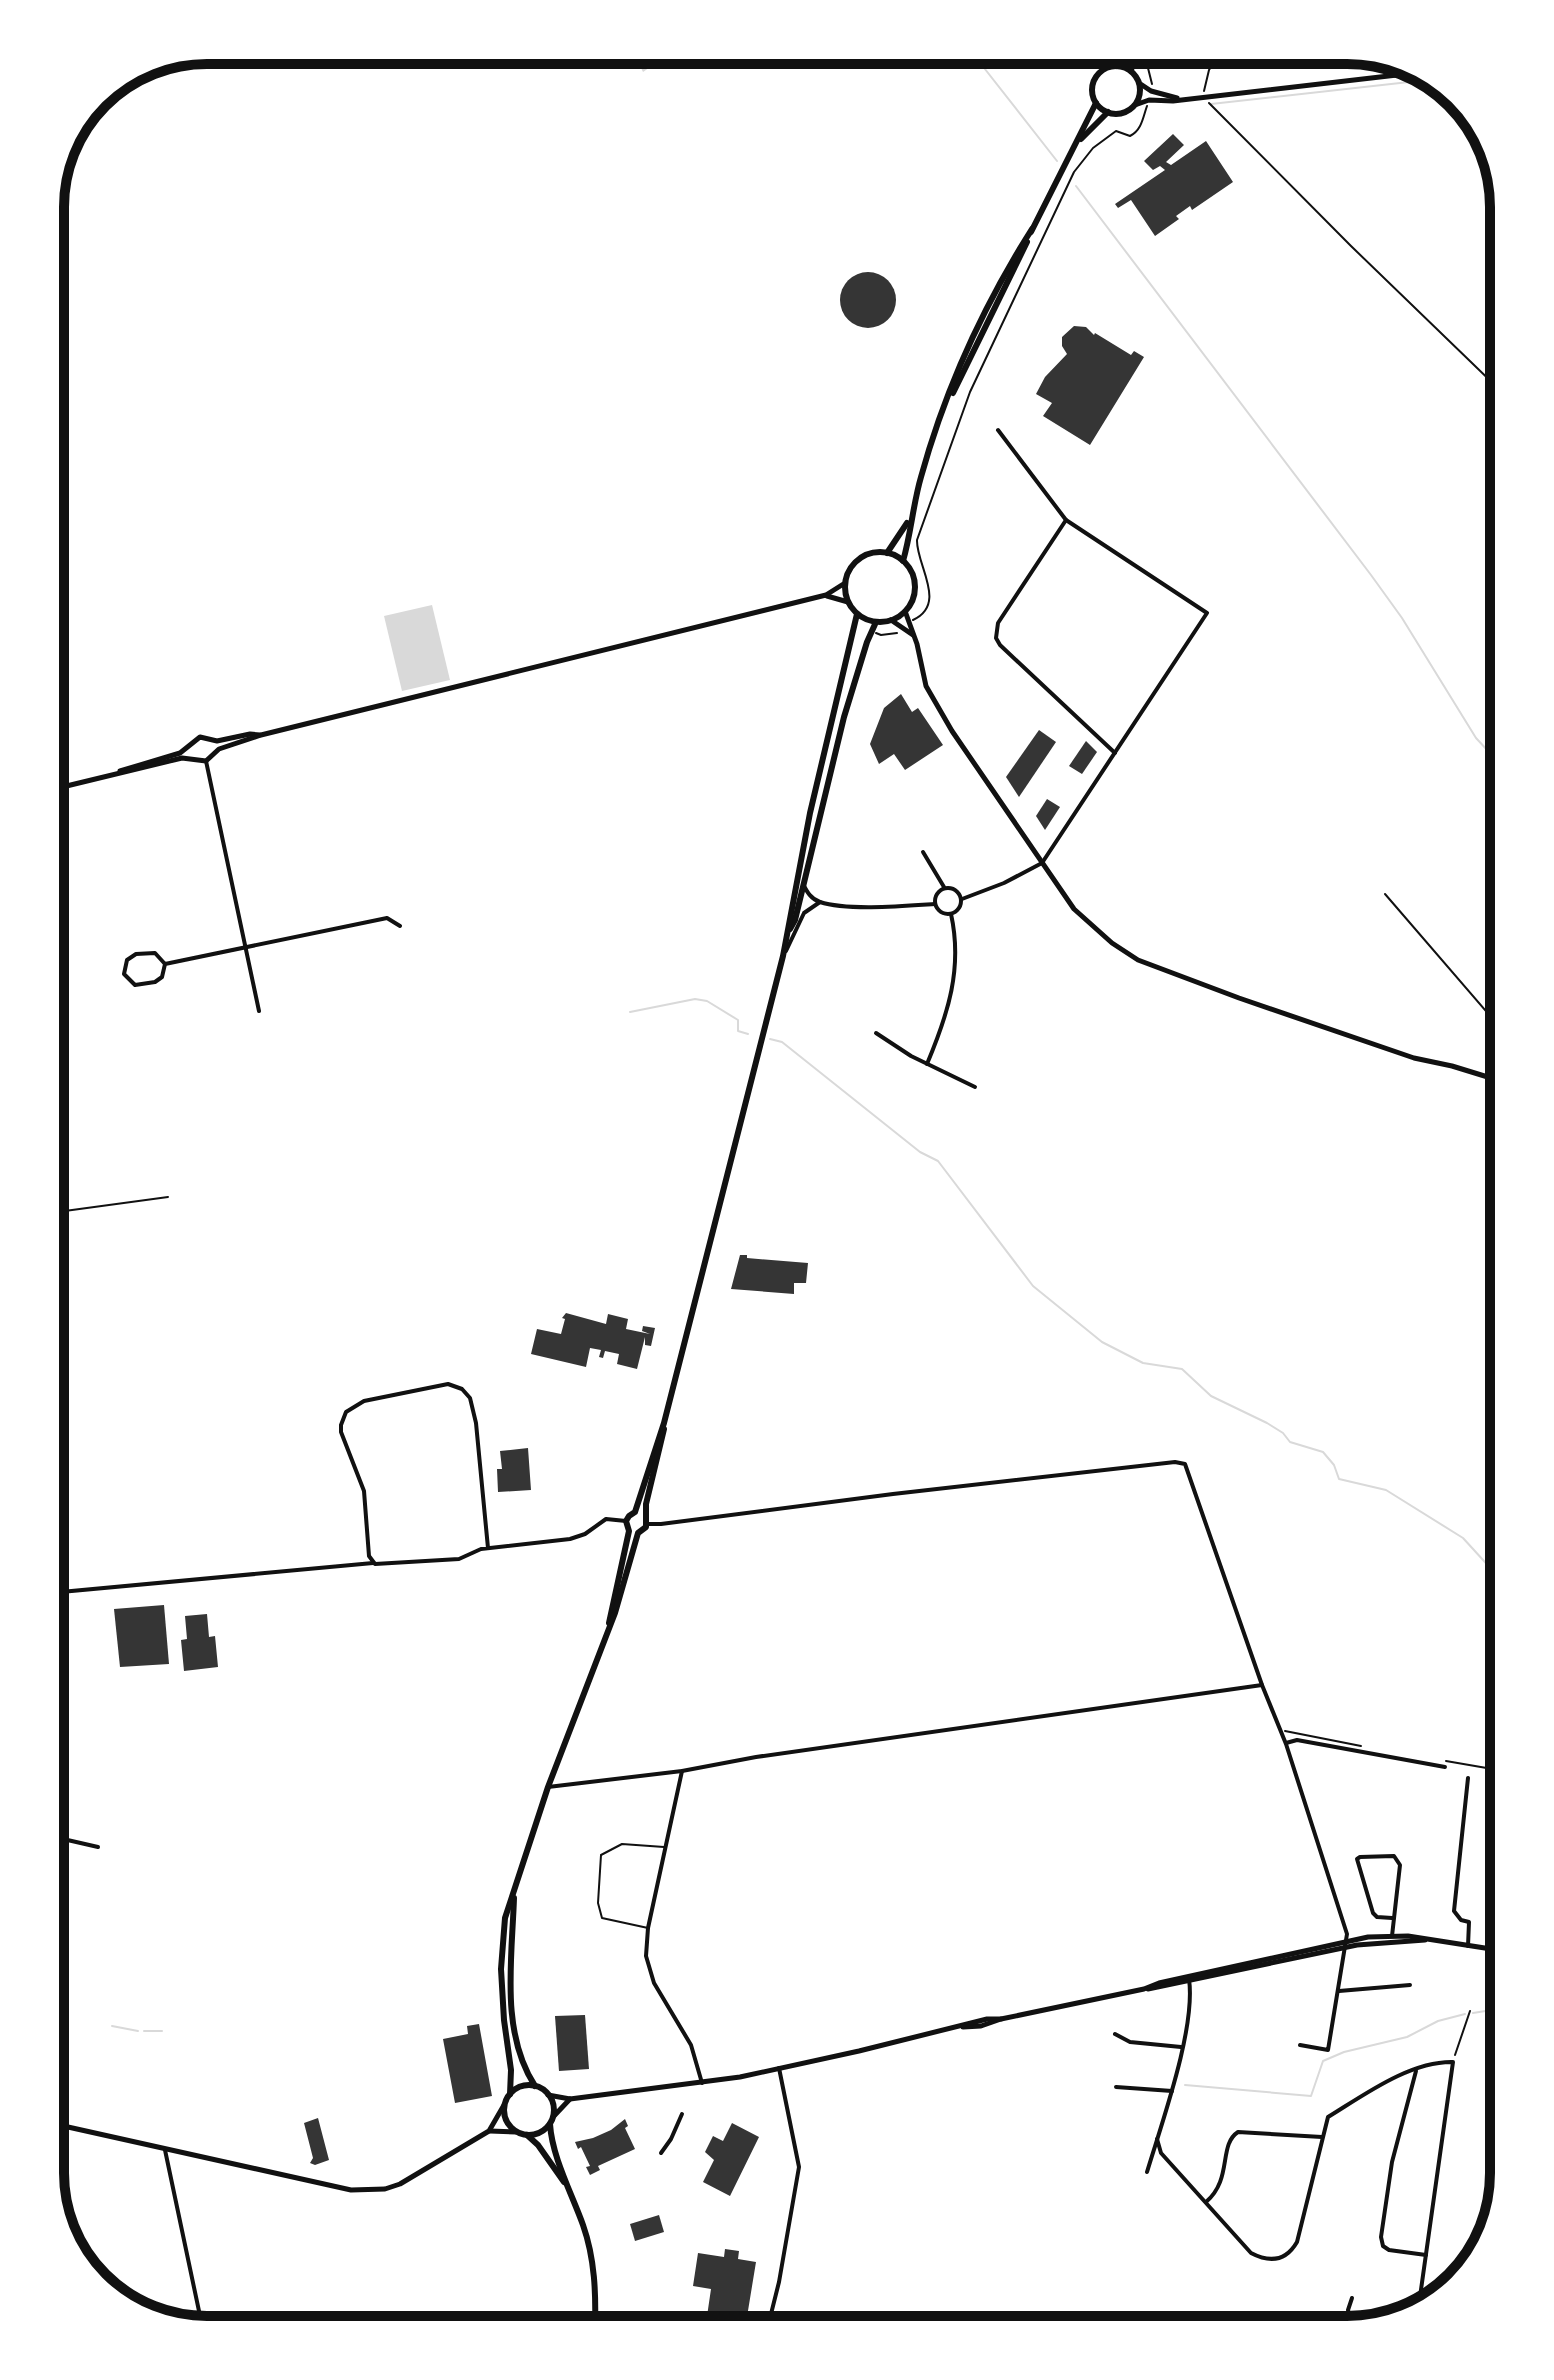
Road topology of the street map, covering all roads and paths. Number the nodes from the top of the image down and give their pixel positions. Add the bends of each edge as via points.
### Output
1 (1132, 64) edge
2 (1147, 64) edge
3 (1213, 64) edge
4 (1116, 66) joint
5 (1131, 71) junction
6 (1399, 75) edge
7 (1139, 83) junction
8 (1151, 91) junction
9 (1203, 97) junction
10 (1182, 99) junction
11 (1149, 100) junction
12 (1096, 103) junction
13 (1135, 105) junction
14 (1108, 112) junction
15 (1076, 144) junction
16 (1490, 380) edge
17 (998, 430) dead end
18 (912, 513) junction
19 (1066, 520) junction
20 (887, 553) junction
21 (903, 561) junction
22 (845, 583) junction
23 (826, 595) junction
24 (848, 602) junction
25 (905, 611) junction
26 (857, 614) junction
27 (891, 620) junction
28 (908, 620) junction
29 (876, 622) junction
30 (901, 625) junction
31 (872, 631) junction
32 (914, 636) junction
33 (261, 735) junction
34 (211, 740) junction
35 (192, 744) junction
36 (215, 753) junction
37 (1115, 753) junction
38 (195, 758) junction
39 (206, 761) junction
40 (113, 774) junction
41 (64, 786) edge
42 (923, 852) dead end
43 (1042, 863) junction
44 (803, 883) junction
45 (944, 888) junction
46 (1385, 894) dead end
47 (962, 899) junction
48 (820, 902) junction
49 (935, 904) junction
50 (951, 914) junction
51 (400, 926) dead end
52 (789, 932) junction
53 (245, 947) junction
54 (783, 956) junction
55 (165, 964) junction
56 (259, 1011) dead end
57 (1490, 1016) edge
58 (876, 1033) dead end
59 (927, 1064) junction
60 (1490, 1077) edge
61 (975, 1087) dead end
62 (168, 1197) dead end
63 (64, 1211) edge
64 (664, 1423) junction
65 (635, 1512) junction
66 (644, 1516) junction
67 (626, 1521) junction
68 (647, 1524) junction
69 (629, 1531) junction
70 (638, 1533) junction
71 (488, 1548) junction
72 (373, 1563) junction
73 (64, 1592) edge
74 (609, 1623) junction
75 (1262, 1685) junction
76 (1280, 1730) junction
77 (1286, 1744) junction
78 (1371, 1748) dead end
79 (1446, 1764) joint
80 (1490, 1769) edge
81 (682, 1771) junction
82 (1468, 1778) dead end
83 (548, 1787) junction
84 (64, 1839) edge
85 (98, 1847) dead end
86 (666, 1847) junction
87 (514, 1890) junction
88 (1392, 1918) junction
89 (648, 1928) junction
90 (1392, 1936) junction
91 (1426, 1940) junction
92 (1347, 1944) junction
93 (1468, 1946) junction
94 (1490, 1949) edge
95 (1189, 1979) junction
96 (1410, 1985) dead end
97 (1339, 1991) junction
98 (1470, 2011) dead end
99 (1115, 2034) dead end
100 (1300, 2045) dead end
101 (1181, 2047) junction
102 (1453, 2062) junction
103 (779, 2068) junction
104 (1416, 2071) junction
105 (702, 2083) junction
106 (535, 2086) junction
107 (1116, 2087) dead end
108 (1172, 2091) junction
109 (510, 2094) junction
110 (548, 2095) junction
111 (570, 2099) junction
112 (504, 2105) junction
113 (682, 2114) dead end
114 (551, 2121) junction
115 (64, 2126) edge
116 (489, 2131) junction
117 (516, 2132) junction
118 (527, 2135) junction
119 (1322, 2137) junction
120 (1157, 2139) junction
121 (165, 2150) junction
122 (661, 2153) dead end
123 (1147, 2172) dead end
124 (566, 2185) junction
125 (1206, 2202) junction
126 (1426, 2255) junction
127 (1420, 2296) edge
128 (1352, 2298) dead end
129 (200, 2316) edge
130 (595, 2316) edge
131 (770, 2316) edge
132 (1349, 2316) edge

1 - 5 main road
2 - 8 path
3 - 9 path
4 - 5 main road
4 - 12 main road via 1102,71 1094,82
5 - 7 main road
6 - 9 street
7 - 8 street
7 - 13 main road
8 - 10 street
9 - 10 street
9 - 16 path
10 - 11 street
11 - 13 street
11 - 28 path via 1134,134 1116,131 1074,172 1010,305 970,392 917,540 930,601 922,615
12 - 14 main road
12 - 15 main road
13 - 14 main road via 1125,112
14 - 15 main road
15 - 18 main road via 962,362
17 - 19 street
18 - 20 main road
18 - 21 main road
19 - 37 street via 998,623 996,638
19 - 37 street via 1207,613
20 - 21 main road
20 - 22 main road via 858,560
21 - 25 main road via 914,580
22 - 23 street
22 - 24 main road
23 - 24 street
23 - 33 street
24 - 26 main road
25 - 27 main road
25 - 28 street
26 - 29 main road
26 - 52 main road via 810,813
27 - 29 main road
27 - 30 street
28 - 32 street
29 - 31 main road
30 - 31 path via 894,634
30 - 32 street
31 - 44 main road via 844,717
32 - 43 street via 934,702
33 - 34 street
33 - 36 street
34 - 35 street via 200,737
34 - 36 street
35 - 38 street
35 - 40 street via 180,753
36 - 39 street
37 - 43 street
38 - 39 street
38 - 40 street
39 - 53 street
40 - 41 street
42 - 45 street
43 - 47 street
43 - 60 street via 1086,922 1138,960 1382,1048
44 - 48 street
44 - 52 main road
45 - 47 street via 955,889
45 - 49 street
46 - 57 path
47 - 50 street
48 - 49 street via 868,907
48 - 54 street via 804,913
49 - 50 street
50 - 59 street via 955,973 947,1014
51 - 53 street via 387,918
52 - 54 main road
53 - 55 street
53 - 56 street
54 - 64 main road
55 - 55 street via 155,982 135,985 124,974 127,960 136,954 155,953
58 - 59 street
59 - 61 street
62 - 63 path
64 - 65 main road
64 - 66 main road
65 - 66 main road
65 - 67 main road
66 - 68 main road
67 - 69 main road
67 - 71 street via 606,1519 570,1539
68 - 70 main road
68 - 75 street via 1185,1464
69 - 70 main road
69 - 74 main road
70 - 74 main road
71 - 72 street via 459,1559
71 - 72 street via 472,1403 462,1389 440,1385 357,1403 343,1418 341,1432 364,1491
72 - 73 street
74 - 83 main road
75 - 76 street
75 - 81 street
76 - 77 street
76 - 78 path
77 - 79 street via 1297,1740
77 - 92 street via 1342,1913
79 - 80 path
81 - 83 street
81 - 86 street
82 - 93 street via 1454,1911 1469,1922
83 - 87 main road
84 - 85 street
86 - 89 street
86 - 89 lane via 622,1844 601,1855 602,1918
87 - 106 main road via 513,2015 523,2062
87 - 109 main road via 501,1944
88 - 88 street via 1373,1913 1360,1857 1398,1859
88 - 90 street
89 - 105 street via 649,1970 691,2045
90 - 91 street
90 - 92 street
91 - 92 street
91 - 93 street
92 - 95 street
92 - 97 street
93 - 94 street
95 - 101 street via 1191,1998
95 - 103 street
96 - 97 street
97 - 100 street via 1328,2050
98 - 102 path
99 - 101 street via 1130,2042
101 - 108 street
102 - 104 street
102 - 126 street
103 - 105 street
103 - 131 street via 799,2167
104 - 119 street via 1390,2079 1328,2117
104 - 126 street via 1392,2162 1381,2237 1389,2250
105 - 111 street
106 - 109 main road
106 - 110 main road
107 - 108 street
108 - 120 street
109 - 112 main road
110 - 111 street
110 - 114 main road
111 - 114 street
112 - 116 street
112 - 117 main road via 506,2120
113 - 122 street
114 - 118 main road via 540,2133
114 - 124 main road
115 - 121 street
116 - 117 street
116 - 121 street via 400,2184 369,2191
117 - 118 main road
118 - 124 main road
119 - 125 street via 1234,2134 1221,2185
119 - 125 street via 1297,2242 1284,2257 1266,2260 1251,2253
120 - 123 street
120 - 125 street via 1161,2153
121 - 129 street
124 - 130 main road via 590,2247
126 - 127 street
128 - 132 street

